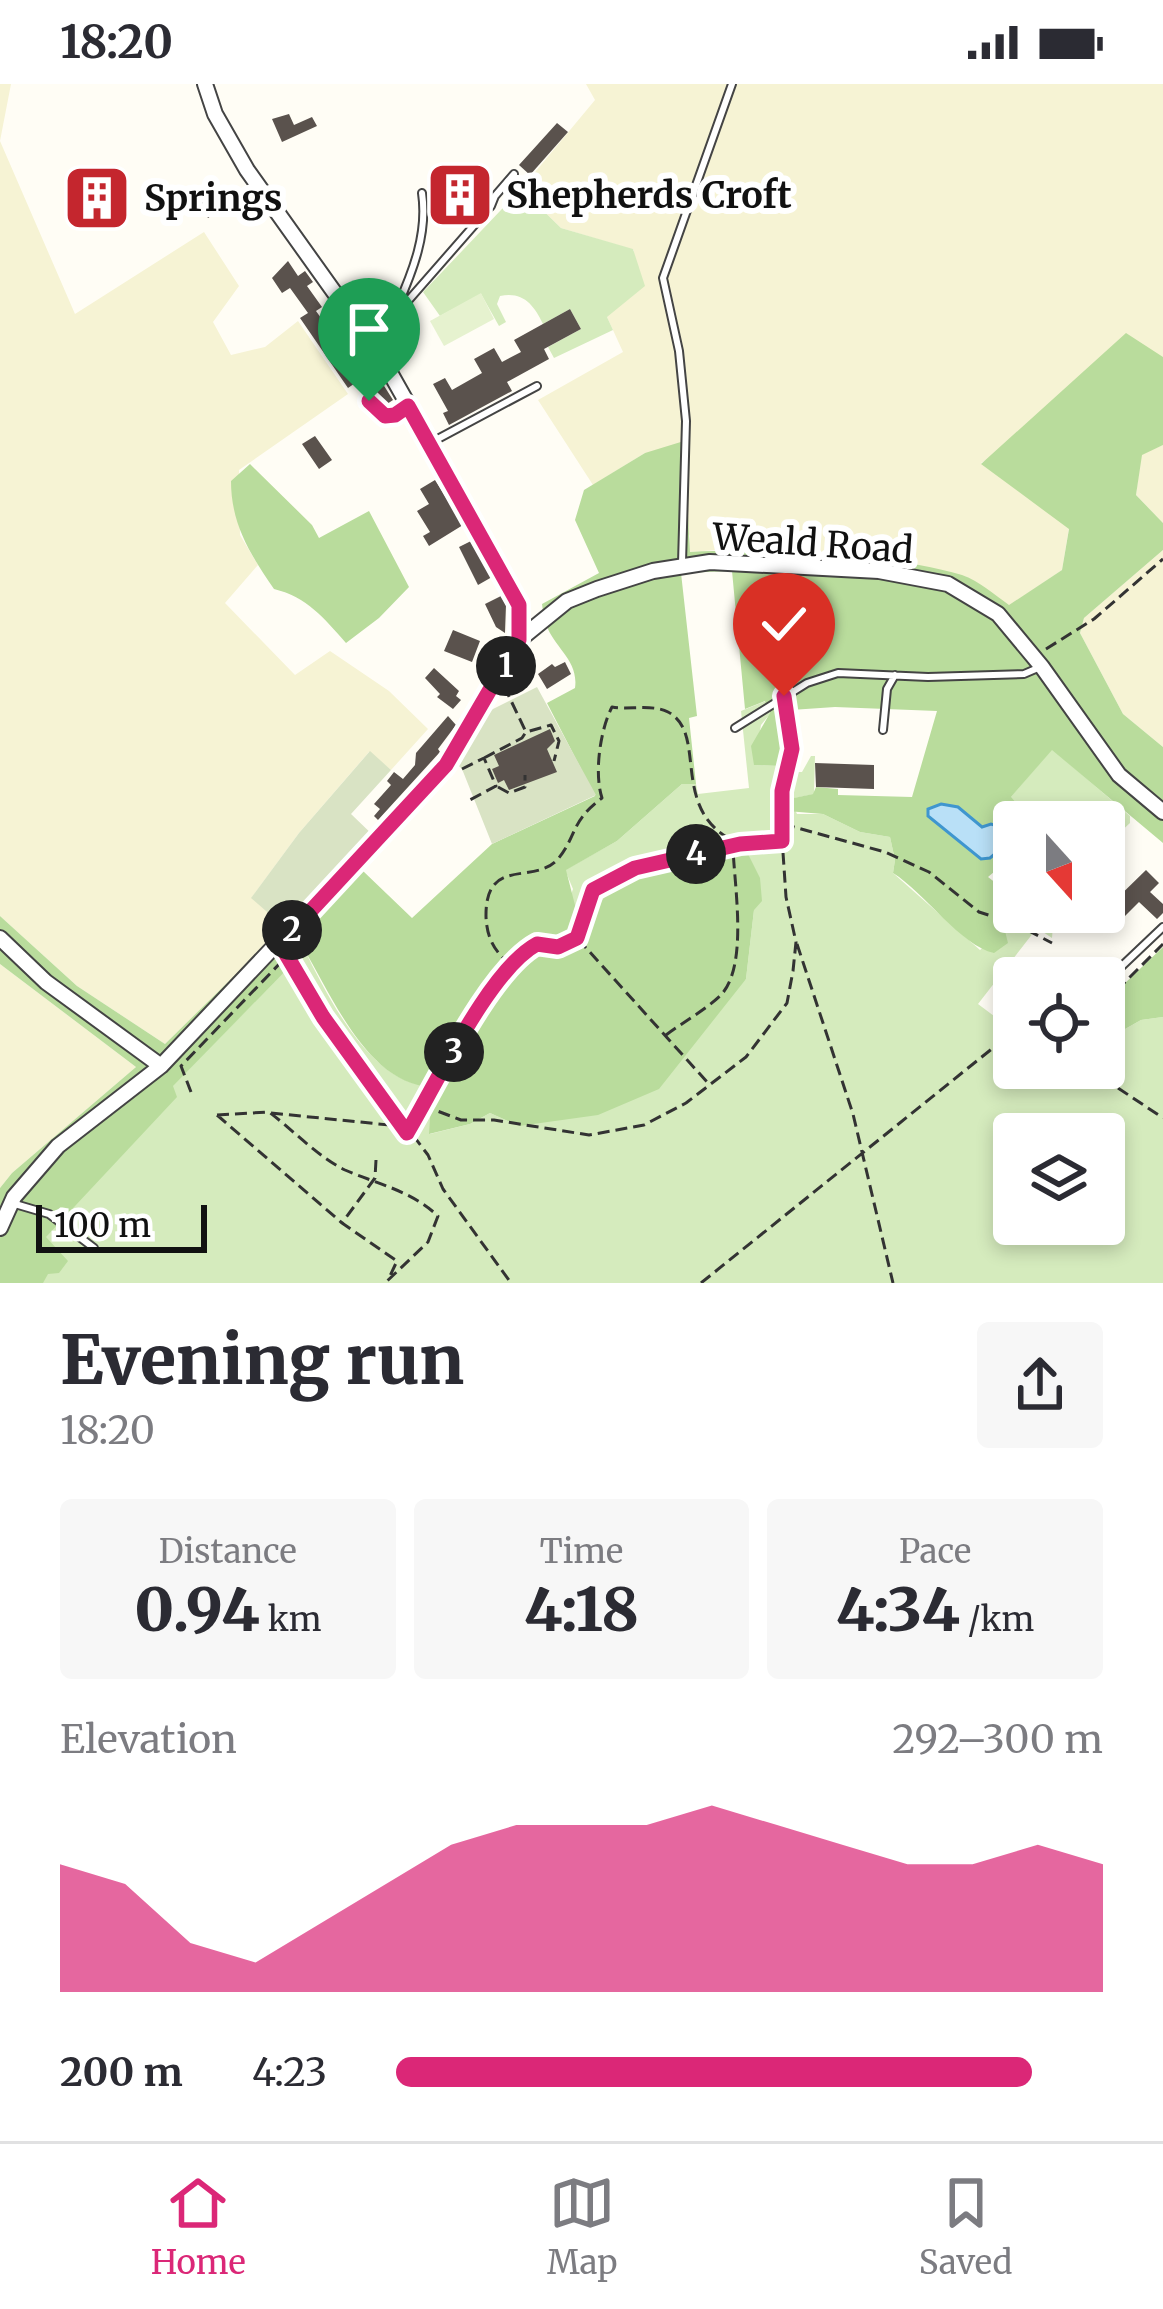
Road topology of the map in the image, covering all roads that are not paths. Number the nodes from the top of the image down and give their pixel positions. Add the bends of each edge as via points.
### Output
1 (205, 84) edge
2 (731, 84) edge
3 (514, 174) dead end
4 (422, 193) dead end
5 (393, 316) junction
6 (372, 342) junction
7 (537, 386) dead end
8 (369, 401) dead end
9 (408, 406) junction
10 (429, 444) junction
11 (682, 567) junction
12 (519, 605) junction
13 (554, 612) junction
14 (519, 640) junction
15 (1038, 662) junction
16 (895, 675) junction
17 (784, 696) junction
18 (735, 728) dead end
19 (883, 730) dead end
20 (792, 749) road end
21 (1163, 812) edge
22 (1163, 927) edge
23 (0, 938) edge
24 (1125, 963) edge
25 (160, 1066) junction
26 (11, 1203) junction
27 (0, 1228) edge
28 (94, 1248) dead end

1 - 6 street via 247,170
2 - 11 lane via 663,278 686,421
3 - 5 lane
4 - 5 lane via 419,247
5 - 6 lane
6 - 9 street
7 - 10 lane
8 - 9 lane via 385,416
9 - 10 street
10 - 12 street
11 - 13 street, Weald Road via 597,589
11 - 15 street, Weald Road via 856,569 948,584 998,614
12 - 13 street
12 - 14 street
13 - 14 street, Weald Road
14 - 25 street, Weald Road via 446,765 284,950
15 - 16 lane via 1024,674
15 - 21 street, Weald Road via 1119,775
16 - 17 lane via 838,673
16 - 19 lane
17 - 18 lane
17 - 20 lane
22 - 24 lane
23 - 25 street
25 - 26 street, Weald Road via 58,1146
26 - 27 street, Weald Road
26 - 28 lane via 49,1214

